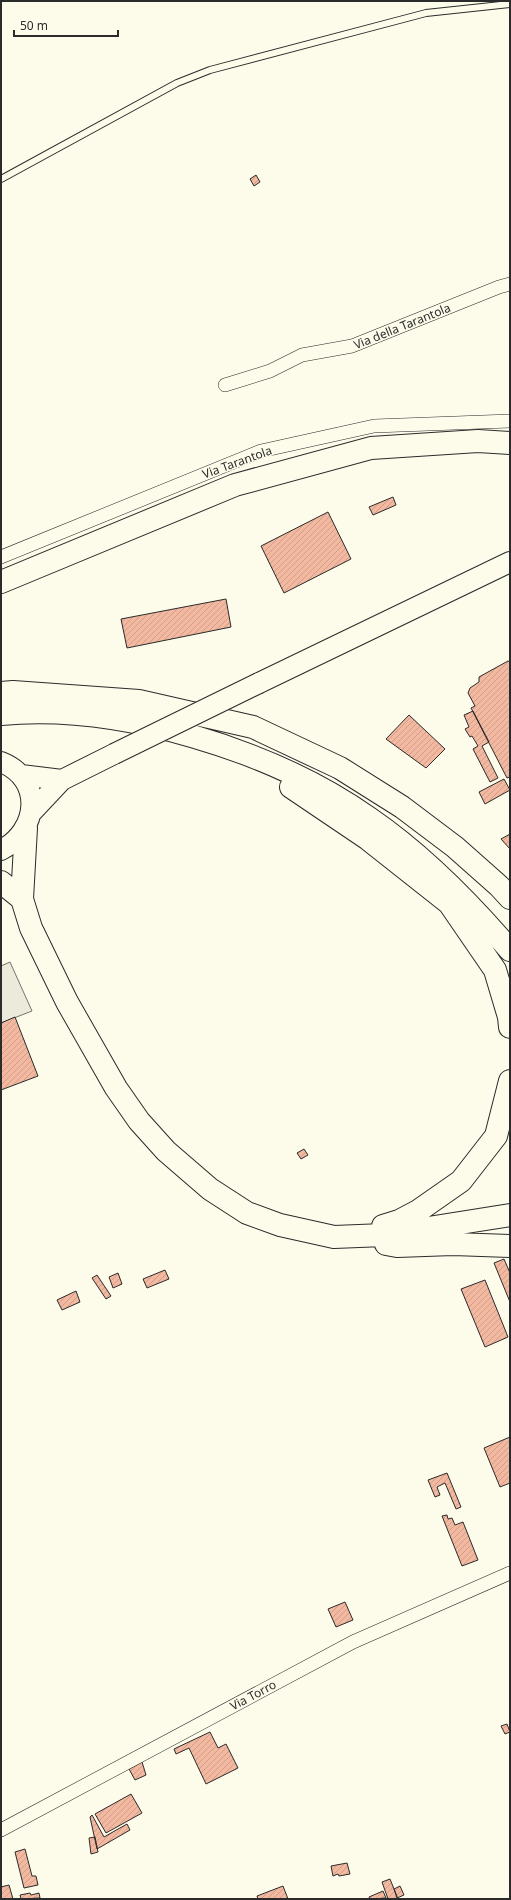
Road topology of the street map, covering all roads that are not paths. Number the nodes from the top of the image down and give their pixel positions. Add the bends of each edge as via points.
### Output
1 (510, 4) edge
2 (1, 179) edge
3 (510, 284) edge
4 (225, 384) dead end
5 (510, 421) edge
6 (510, 442) edge
7 (1, 557) edge
8 (510, 562) edge
9 (1, 582) edge
10 (1, 693) edge
11 (1, 714) edge
12 (235, 750) junction
13 (1, 762) edge
14 (21, 775) junction
15 (62, 780) junction
16 (29, 820) junction
17 (1, 850) edge
18 (1, 882) edge
19 (510, 898) edge
20 (22, 899) junction
21 (510, 950) edge
22 (510, 1027) edge
23 (510, 1081) edge
24 (510, 1215) edge
25 (345, 1237) junction
26 (510, 1246) edge
27 (510, 1573) edge
28 (1, 1830) edge

1 - 2 lane via 426,13 210,70 177,83
3 - 4 street, Via della Tarantola via 352,346 302,355 270,370
5 - 7 street, Via Tarantola via 374,426 261,451
6 - 9 highway via 478,440 371,448 235,485
8 - 15 main road, bridge
10 - 19 highway via 139,701 253,728 340,768 402,807 455,847
11 - 12 highway via 27,711 82,715 149,726
12 - 21 highway via 307,781 370,818 442,875
12 - 22 highway via 368,839 449,903 495,970
13 - 14 main road
14 - 15 main road
14 - 16 main road via 30,793
15 - 16 main road
16 - 17 main road via 16,841
16 - 20 highway
18 - 20 highway
20 - 25 highway via 31,928 87,1038 139,1121 166,1151 210,1189 247,1213 280,1225
23 - 25 highway via 496,1136 462,1182 399,1221
24 - 25 highway via 384,1235
25 - 26 highway via 397,1246
27 - 28 street, Via Torro via 352,1642

